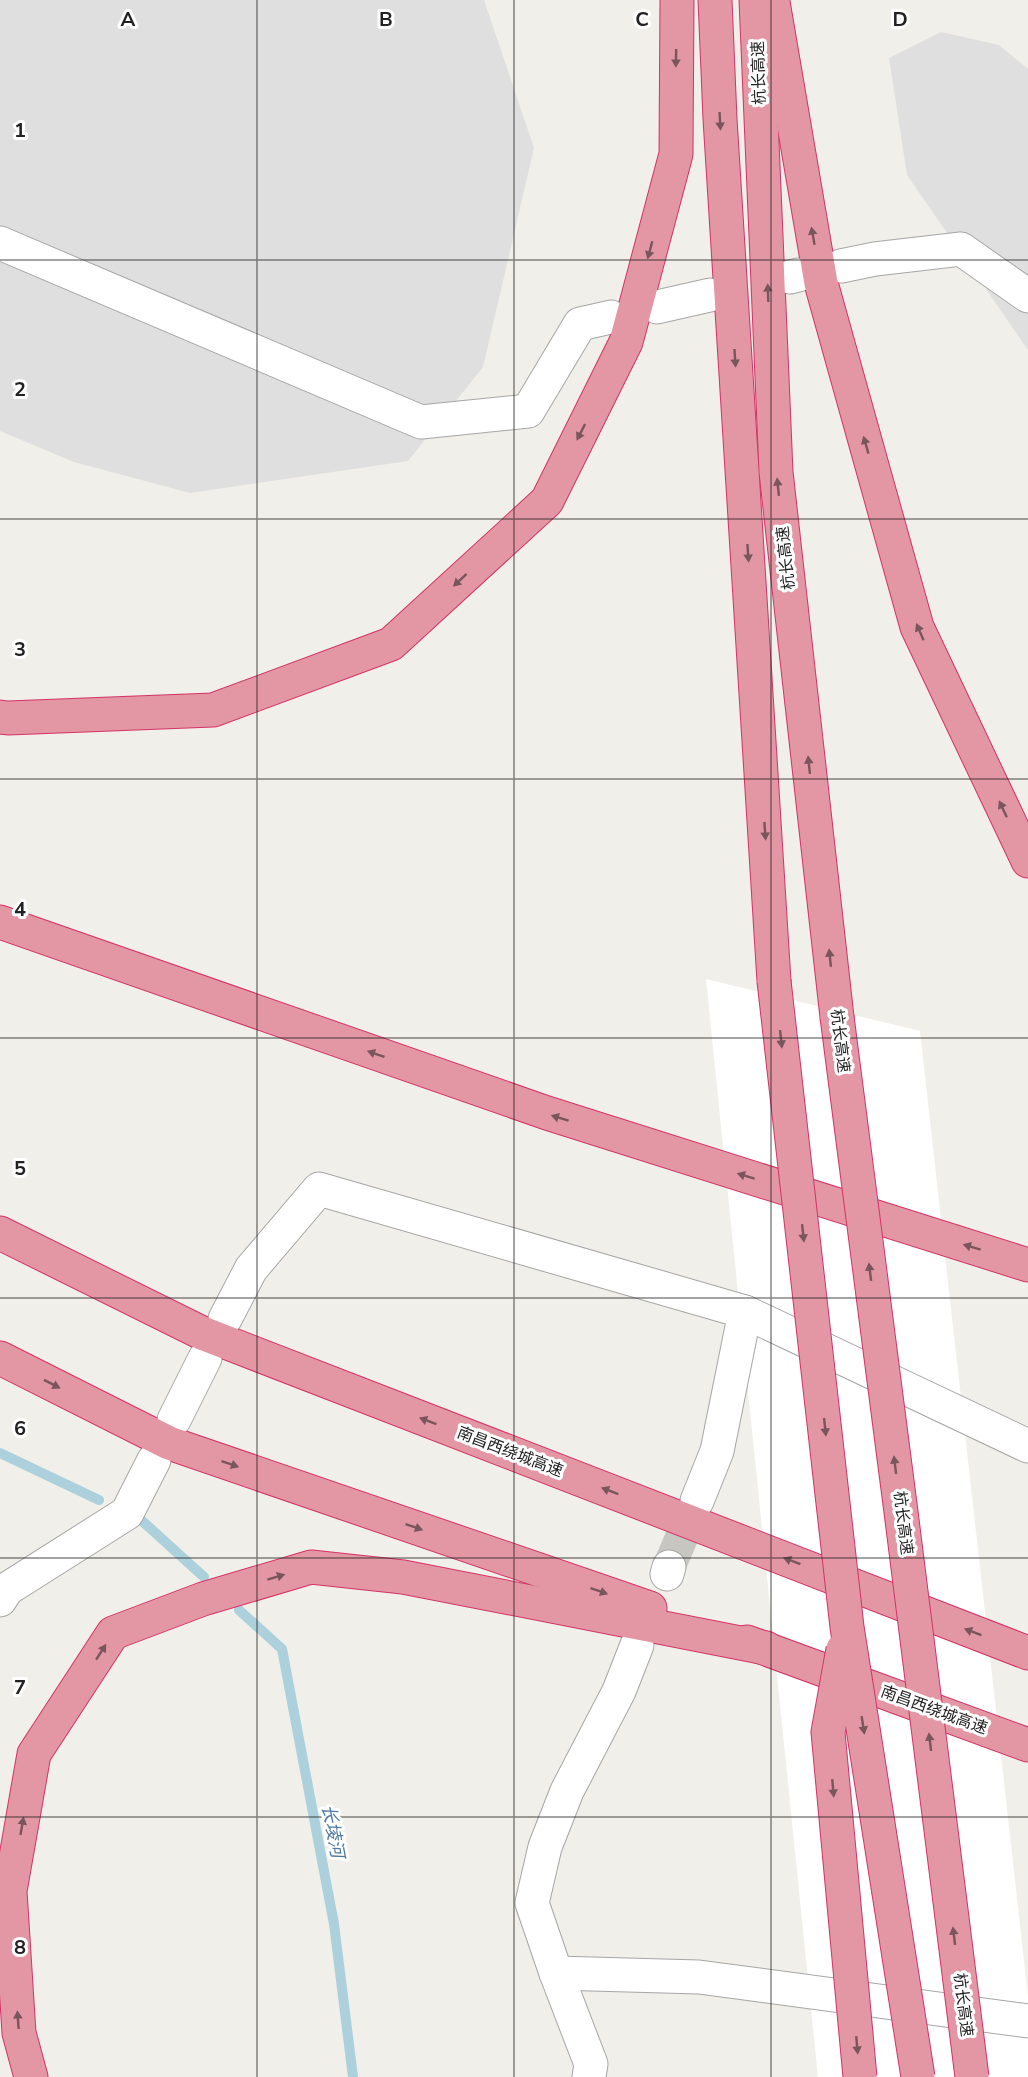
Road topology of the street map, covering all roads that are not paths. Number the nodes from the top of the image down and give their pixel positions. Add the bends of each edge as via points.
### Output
1 (677, 0) edge
2 (715, 0) edge
3 (756, 0) edge
4 (773, 0) edge
5 (0, 243) edge
6 (841, 266) dead end
7 (710, 295) dead end
8 (1028, 296) edge
9 (657, 307) dead end
10 (611, 317) dead end
11 (0, 717) edge
12 (1028, 861) edge
13 (0, 922) edge
14 (0, 1233) edge
15 (1028, 1265) edge
16 (745, 1312) junction
17 (225, 1319) dead end
18 (0, 1358) edge
19 (205, 1358) dead end
20 (174, 1420) dead end
21 (1028, 1446) edge
22 (154, 1460) dead end
23 (697, 1501) tunnel mouth
24 (0, 1600) edge
25 (847, 1627) junction
26 (637, 1645) dead end
27 (766, 1648) junction
28 (1028, 1653) edge
29 (1028, 1745) edge
30 (556, 1973) junction
31 (1028, 2020) edge
32 (31, 2077) edge
33 (589, 2077) edge
34 (860, 2077) edge
35 (918, 2077) edge
36 (972, 2077) edge

1 -> 11 highway via 676,154 626,342 547,501 391,644 213,710
2 -> 25 highway, bridge via 774,981
36 -> 3 highway, 杭长高速, bridge via 837,1017 776,472
12 -> 4 highway via 917,627 821,283
5 - 10 street via 420,422 528,411 580,324
6 - 8 street via 961,249
7 - 9 street
15 -> 13 highway via 547,1113
28 -> 14 highway, 南昌西绕城高速 via 202,1333
16 - 17 street via 319,1190 251,1269
16 - 21 street
16 - 23 street via 717,1451
18 -> 27 highway, 南昌西绕城高速 via 169,1443
19 - 20 street
22 - 24 street via 127,1513 7,1589
25 -> 34 highway, bridge via 828,1732
25 -> 35 highway, bridge
26 - 30 street via 619,1691 567,1791 545,1847 532,1902
27 - 29 highway, 南昌西绕城高速
32 -> 27 highway via 19,2033 10,1891 34,1754 113,1633 203,1599 311,1567 403,1577
30 - 31 street via 699,1977
30 - 33 street via 591,2064

